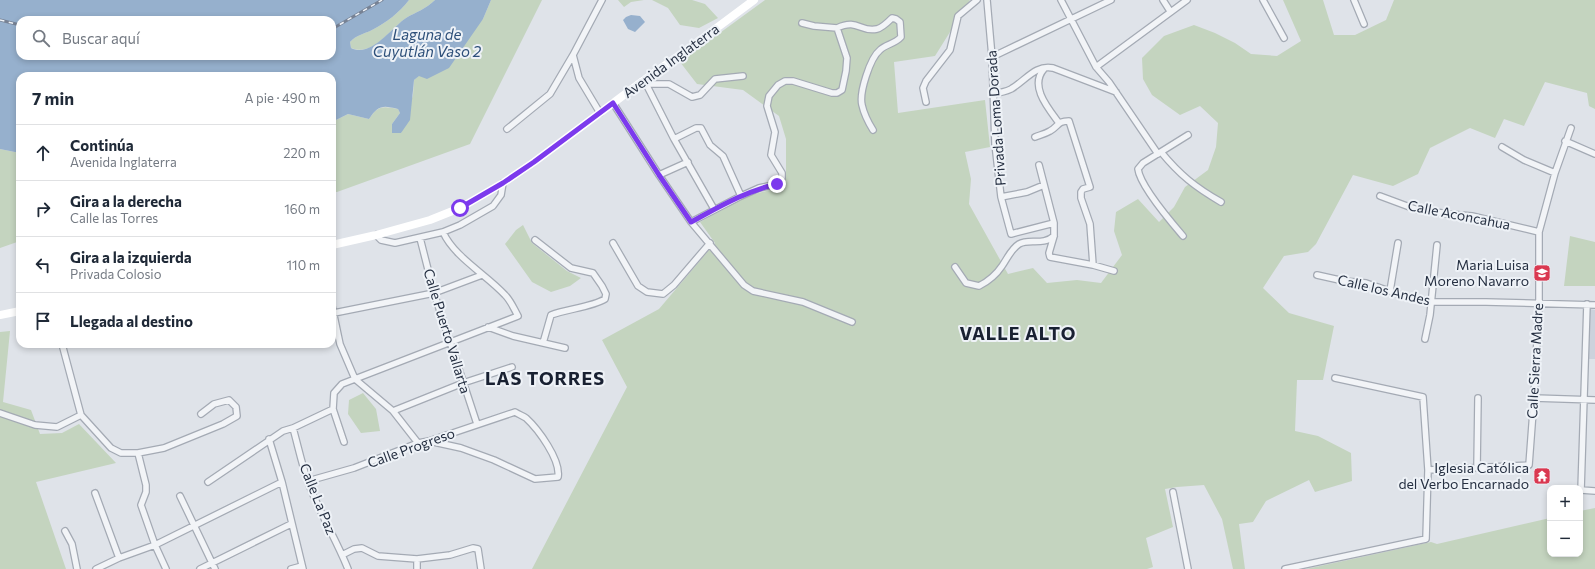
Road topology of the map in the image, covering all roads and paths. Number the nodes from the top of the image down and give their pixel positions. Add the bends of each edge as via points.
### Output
1 (602, 0) edge
2 (754, 0) edge
3 (976, 0) edge
4 (987, 0) edge
5 (1061, 0) edge
6 (1111, 0) edge
7 (1163, 0) edge
8 (1187, 0) edge
9 (1263, 0) edge
10 (1354, 0) edge
11 (1170, 12) junction
12 (1070, 18) junction
13 (802, 23) dead end
14 (1364, 24) dead end
15 (837, 28) junction
16 (1284, 38) dead end
17 (573, 55) junction
18 (992, 57) junction
19 (1046, 67) junction
20 (1096, 67) junction
21 (744, 76) dead end
22 (645, 82) junction
23 (1116, 92) junction
24 (992, 94) junction
25 (926, 102) dead end
26 (613, 103) junction
27 (600, 113) junction
28 (1059, 123) junction
29 (1571, 128) dead end
30 (507, 129) dead end
31 (873, 130) dead end
32 (1188, 135) dead end
33 (1035, 137) dead end
34 (674, 139) junction
35 (1565, 142) junction
36 (1502, 147) dead end
37 (1160, 153) junction
38 (1595, 154) edge
39 (688, 162) junction
40 (1039, 165) dead end
41 (1555, 173) junction
42 (659, 175) junction
43 (503, 183) junction
44 (1044, 185) junction
45 (741, 196) junction
46 (1380, 196) dead end
47 (1001, 197) junction
48 (1221, 202) dead end
49 (714, 209) junction
50 (691, 222) junction
51 (1054, 223) junction
52 (443, 232) junction
53 (1539, 232) junction
54 (376, 235) junction
55 (1054, 236) junction
56 (1183, 236) dead end
57 (420, 238) junction
58 (535, 240) dead end
59 (336, 243) edge
60 (613, 243) dead end
61 (710, 243) junction
62 (1398, 243) dead end
63 (1436, 245) dead end
64 (1093, 265) junction
65 (955, 267) dead end
66 (1114, 271) dead end
67 (482, 275) junction
68 (1317, 276) dead end
69 (1390, 291) junction
70 (434, 293) junction
71 (1431, 302) junction
72 (1538, 303) junction
73 (1587, 304) junction
74 (1595, 305) edge
75 (16, 312) edge
76 (336, 313) edge
77 (0, 315) edge
78 (852, 322) dead end
79 (336, 323) edge
80 (488, 327) junction
81 (1425, 339) dead end
82 (543, 343) junction
83 (449, 344) junction
84 (63, 348) edge
85 (565, 348) dead end
86 (512, 366) dead end
87 (1335, 378) dead end
88 (356, 379) junction
89 (463, 383) junction
90 (1478, 398) dead end
91 (1534, 398) junction
92 (1584, 399) junction
93 (1595, 400) edge
94 (333, 409) junction
95 (393, 411) junction
96 (0, 414) edge
97 (201, 414) dead end
98 (81, 415) junction
99 (477, 424) junction
100 (293, 428) junction
101 (269, 439) junction
102 (429, 441) junction
103 (344, 442) dead end
104 (418, 443) junction
105 (138, 453) junction
106 (1477, 468) junction
107 (1428, 470) junction
108 (308, 481) junction
109 (208, 482) dead end
110 (282, 482) junction
111 (1595, 491) edge
112 (1173, 492) dead end
113 (95, 493) dead end
114 (180, 496) dead end
115 (291, 524) junction
116 (194, 526) junction
117 (65, 531) dead end
118 (155, 545) junction
119 (342, 555) junction
120 (119, 558) junction
121 (417, 559) junction
122 (213, 566) edge
123 (302, 568) edge
124 (77, 569) edge
125 (96, 569) edge
126 (166, 569) edge
127 (200, 569) edge
128 (291, 569) edge
129 (348, 569) edge
130 (417, 569) edge
131 (482, 569) edge
132 (1188, 569) edge
133 (1285, 569) edge

1 - 17 street
2 - 22 main road, Avenida Inglaterra
3 - 25 street via 958,16 950,50 926,80 923,88
4 - 18 street, Privada Loma Dorada
5 - 12 street
6 - 12 street
7 - 11 street
8 - 11 street
9 - 16 street
10 - 14 street
11 - 20 street
12 - 18 street
12 - 20 street
13 - 15 street
15 - 31 street via 852,24 869,30 878,29 892,18 900,22 901,37 881,48 872,58 865,81 861,103 865,118
15 - 45 street via 847,58 842,90 832,93 785,80 778,85 769,96 767,106 775,132 771,155 782,173 782,178 777,184
17 - 27 street via 579,78
17 - 30 street via 550,94
18 - 24 street, Privada Loma Dorada
19 - 23 street
19 - 24 street via 1032,73 1006,91
19 - 28 street via 1038,81 1040,93
20 - 23 street
21 - 22 street via 715,79 700,95 692,97 669,84
22 - 26 main road, Avenida Inglaterra
22 - 34 street
23 - 37 street
24 - 47 street, Privada Loma Dorada
26 - 27 main road, Avenida Inglaterra
26 - 42 street
27 - 43 main road, Avenida Inglaterra
28 - 33 street via 1052,130
28 - 64 street via 1070,121 1090,187 1080,192 1090,224
29 - 35 street, Calle Sierra Madre
32 - 37 street
34 - 39 street
34 - 45 street via 701,128 710,145 722,156
35 - 38 street
35 - 41 street, Calle Sierra Madre
36 - 41 street
37 - 48 street via 1189,182
37 - 56 street via 1143,163 1138,169 1138,175
39 - 42 street
39 - 49 street
40 - 44 street
41 - 53 street, Calle Sierra Madre
42 - 50 street
43 - 52 street via 501,195 493,206
43 - 54 main road, Avenida Inglaterra via 460,208 430,220
44 - 47 street via 1027,192
44 - 51 street
45 - 49 street
46 - 53 street, Calle Aconcahua via 1415,208 1472,216
47 - 51 street, Privada Loma Dorada via 1011,234
49 - 50 street
50 - 61 street
51 - 55 street
52 - 57 street
52 - 67 street via 450,244
53 - 72 street, Calle Sierra Madre
54 - 57 street via 382,240 395,243
54 - 59 main road, Avenida Inglaterra
55 - 64 street via 1050,257
55 - 65 street via 1038,243 1018,244 994,277 979,286 966,283
57 - 70 street, Calle Puerto Vallarta
58 - 82 street via 571,268 593,273 606,294 606,299 600,302 551,315
60 - 61 street via 638,286 647,292 663,294
61 - 78 street via 744,286 753,292 803,302
62 - 69 street
63 - 71 street
64 - 66 street
67 - 70 street
67 - 80 street via 506,296 518,316
68 - 69 street, Calle los Andes via 1366,284
69 - 71 street, Calle los Andes
70 - 76 street
70 - 83 street, Calle Puerto Vallarta
71 - 72 street, Calle los Andes
71 - 81 street
72 - 73 street, Calle los Andes
72 - 91 street, Calle Sierra Madre
73 - 74 street, Calle los Andes
73 - 92 street
75 - 77 main road
79 - 88 street via 340,344
80 - 82 street
80 - 83 street
82 - 85 street
83 - 88 street
83 - 89 street, Calle Puerto Vallarta
84 - 98 street
86 - 89 street
87 - 107 street via 1423,397
88 - 94 street via 342,384 334,393
88 - 95 street
89 - 95 street
89 - 99 street, Calle Puerto Vallarta
90 - 106 street
91 - 92 street
91 - 106 street, Calle Sierra Madre via 1529,465
92 - 93 street
92 - 111 street via 1581,490
94 - 100 street
94 - 103 street
95 - 104 street
96 - 98 street via 35,425 57,426
97 - 105 street via 214,404 229,400 236,407 237,416 164,448
98 - 105 street via 111,448 121,453
99 - 102 street, Calle Progreso
99 - 102 street, Calle Progreso via 515,412 525,418 552,452 557,463 558,477 535,479 461,448
100 - 101 street
100 - 108 street, Calle La Paz
101 - 109 street
101 - 110 street
102 - 104 street, Calle Progreso
104 - 108 street, Calle Progreso via 354,468
105 - 118 street via 146,484 146,492 140,505
106 - 107 street
107 - 133 street via 1426,539
108 - 119 street, Calle La Paz
110 - 115 street
110 - 116 street
112 - 132 street
113 - 120 street
114 - 116 street
115 - 122 street
115 - 123 street
116 - 118 street
116 - 122 street
117 - 124 street via 72,544
118 - 120 street
118 - 126 street
119 - 121 street via 362,548 378,556
119 - 129 street, Calle La Paz
120 - 125 street
121 - 130 street
121 - 131 street via 450,555 473,548 478,549
122 - 127 street
123 - 128 street

